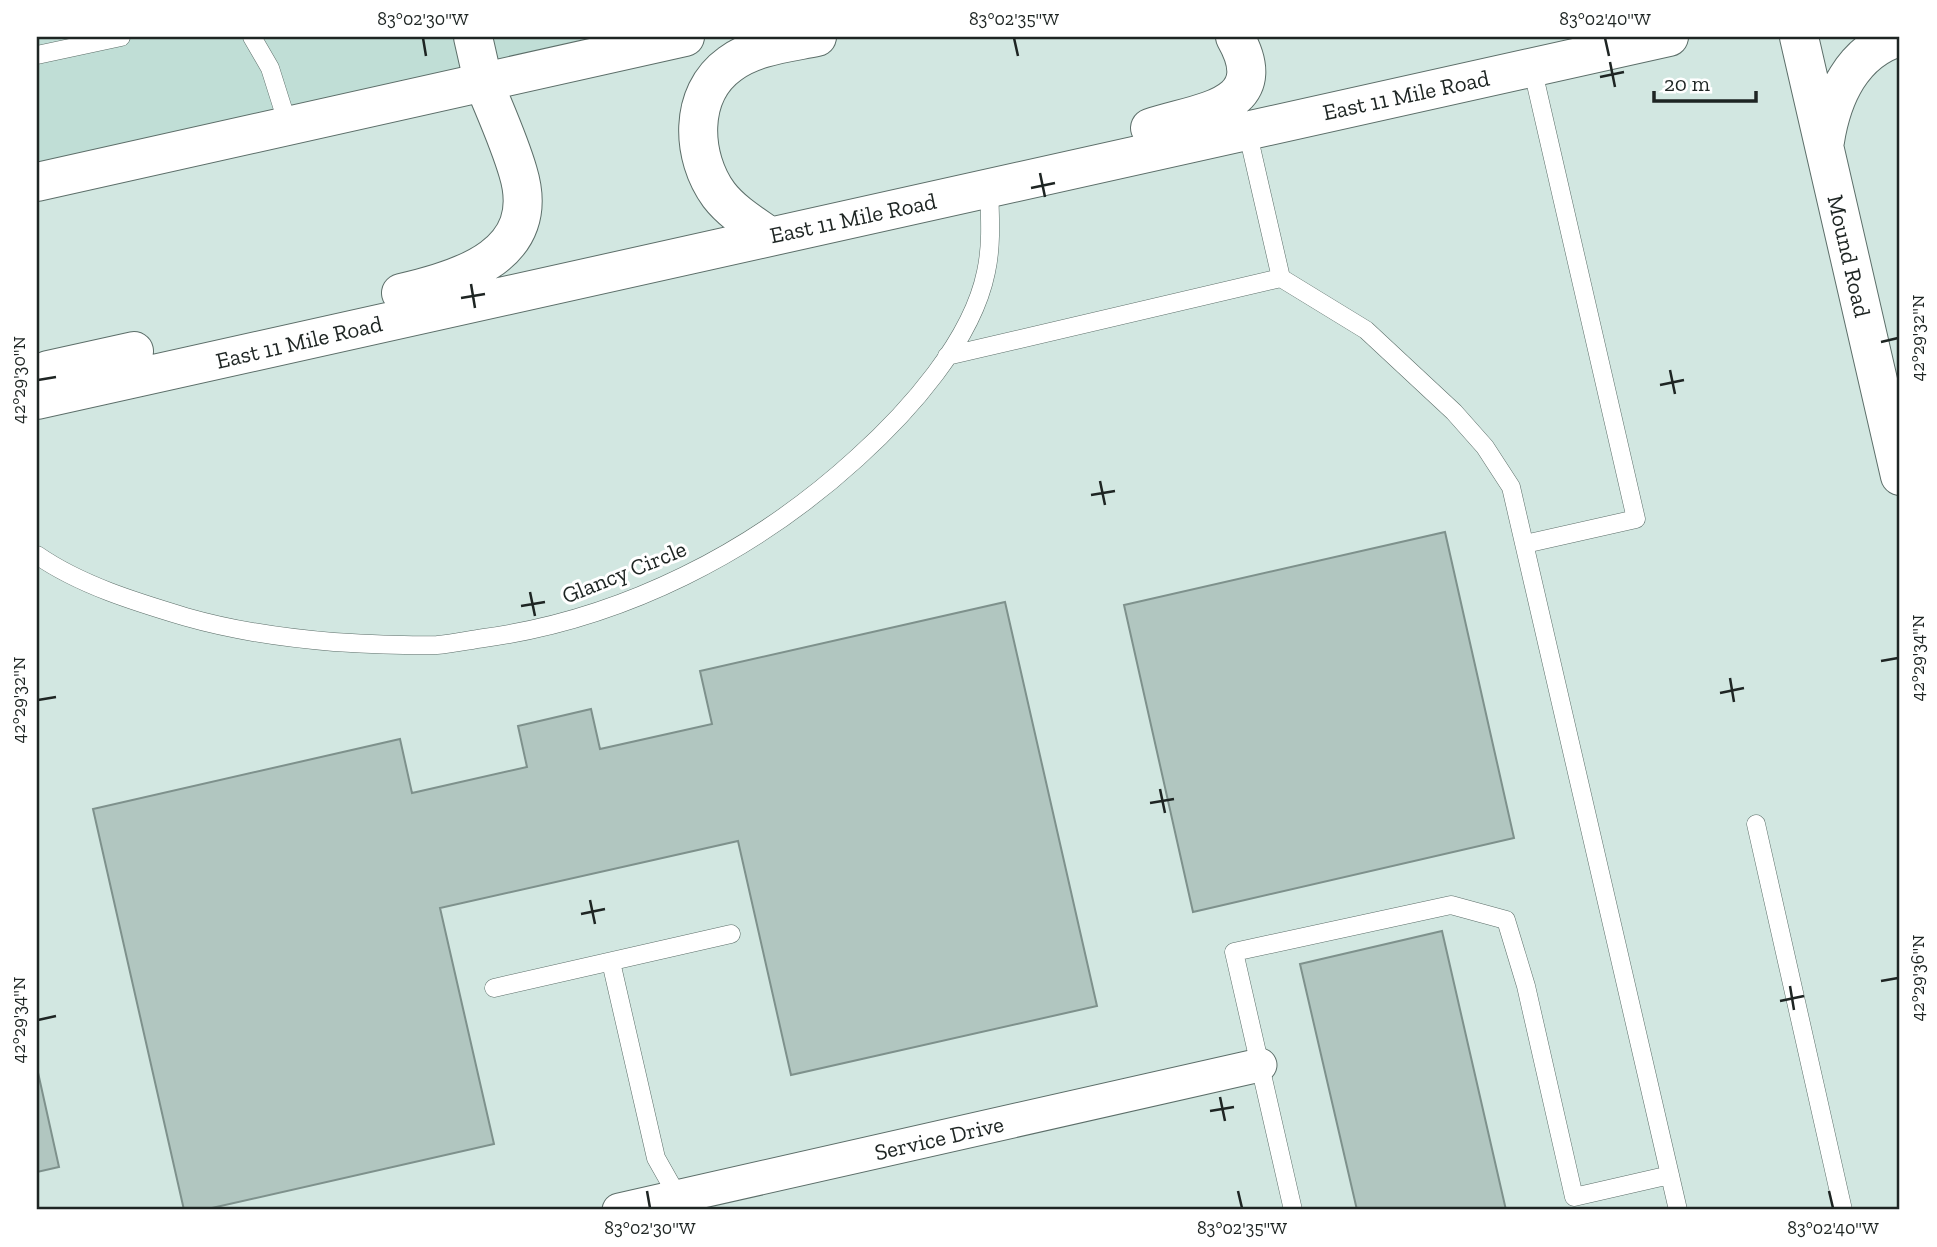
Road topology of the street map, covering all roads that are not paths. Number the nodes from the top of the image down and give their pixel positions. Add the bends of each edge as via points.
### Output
1 (121, 37) edge
2 (252, 37) edge
3 (473, 37) edge
4 (685, 37) edge
5 (817, 37) edge
6 (1235, 37) edge
7 (1669, 37) edge
8 (1799, 37) edge
9 (1897, 37) edge
10 (37, 55) edge
11 (1532, 67) junction
12 (483, 81) junction
13 (288, 125) junction
14 (1247, 130) junction
15 (1824, 146) junction
16 (1063, 172) junction
17 (37, 182) edge
18 (989, 188) junction
19 (769, 236) junction
20 (1280, 278) junction
21 (947, 356) junction
22 (37, 376) edge
23 (37, 400) edge
24 (1900, 476) edge
25 (1525, 544) junction
26 (39, 558) edge
27 (1756, 824) dead end
28 (731, 934) dead end
29 (611, 962) junction
30 (494, 988) dead end
31 (1259, 1065) junction
32 (1670, 1175) junction
33 (679, 1204) edge
34 (619, 1210) edge
35 (1293, 1210) edge
36 (1678, 1210) edge
37 (1843, 1210) edge

1 - 10 lane
2 - 13 lane via 270,68
3 - 12 main road
4 - 12 main road
5 - 19 main road via 766,48 731,62 709,86 703,101 698,134 710,181 733,210
6 - 16 main road via 1246,65 1246,78 1237,97 1151,128
7 - 11 main road, East 11 Mile Road
8 - 15 main road, Mound Road
9 - 15 main road via 1865,55 1844,82 1835,98
11 - 14 main road, East 11 Mile Road
11 - 25 lane via 1636,519
12 - 13 main road
12 - 22 main road via 519,173 522,199 512,237 491,261 461,277 425,287
13 - 17 main road
14 - 16 main road, East 11 Mile Road
14 - 20 lane
15 - 24 main road, Mound Road
16 - 18 main road, East 11 Mile Road
18 - 19 main road, East 11 Mile Road
18 - 21 lane, Glancy Circle via 986,274 977,302
19 - 23 main road, East 11 Mile Road
20 - 21 lane
20 - 25 lane via 1366,330 1454,412 1485,447 1511,487
21 - 26 lane, Glancy Circle via 880,438 830,483 758,535 677,580 619,605 536,630 438,645 289,639 151,607
25 - 32 lane
27 - 37 lane
28 - 29 lane
29 - 30 lane
29 - 33 lane via 656,1158
31 - 32 lane via 1234,952 1451,905 1506,920 1526,986 1574,1197
31 - 33 street, Service Drive
31 - 35 lane
32 - 36 lane
33 - 34 street, Service Drive

